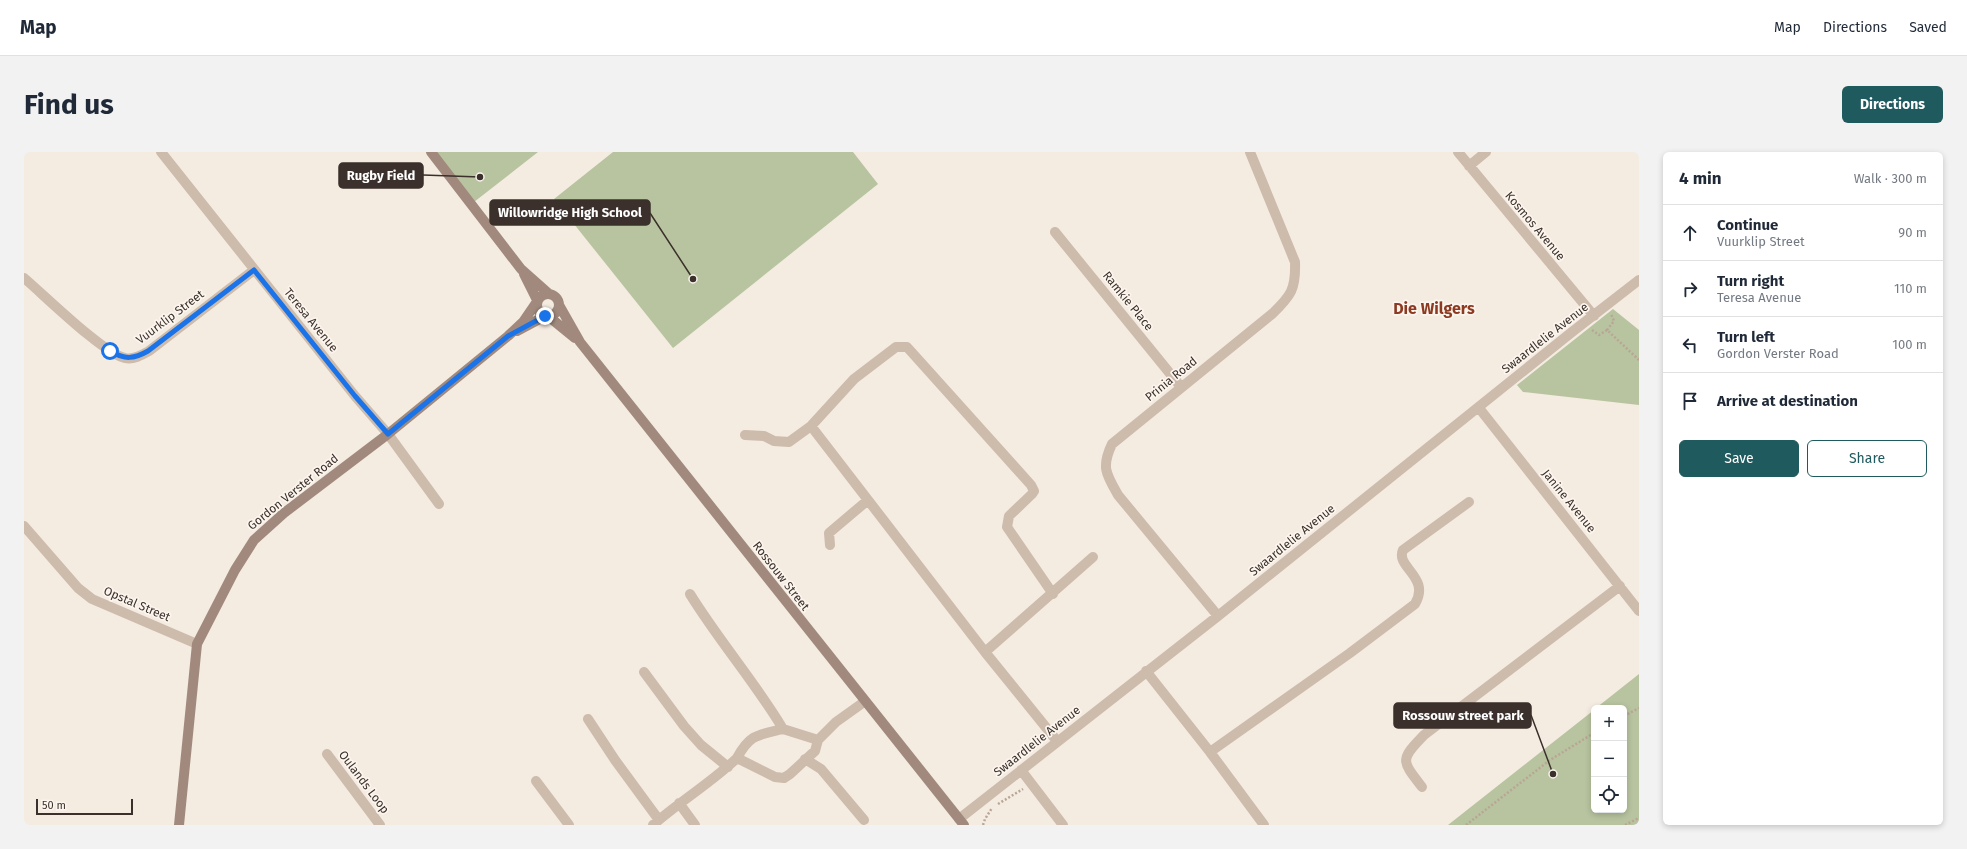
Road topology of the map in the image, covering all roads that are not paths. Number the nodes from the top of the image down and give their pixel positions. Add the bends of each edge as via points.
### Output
1 (161, 152) edge
2 (431, 152) edge
3 (1250, 152) edge
4 (1458, 152) edge
5 (1486, 152) edge
6 (1469, 166) junction
7 (1055, 232) dead end
8 (521, 269) junction
9 (254, 270) junction
10 (24, 278) edge
11 (1639, 280) edge
12 (548, 293) junction
13 (537, 301) junction
14 (559, 305) junction
15 (547, 316) junction
16 (1590, 319) junction
17 (508, 336) junction
18 (580, 342) junction
19 (1181, 387) junction
20 (1478, 408) junction
21 (811, 426) junction
22 (388, 434) junction
23 (745, 435) dead end
24 (868, 500) junction
25 (1469, 502) dead end
26 (439, 504) dead end
27 (24, 526) edge
28 (830, 544) dead end
29 (1094, 557) dead end
30 (1620, 586) junction
31 (690, 594) dead end
32 (1053, 594) junction
33 (1639, 611) edge
34 (1218, 616) junction
35 (197, 644) junction
36 (985, 652) junction
37 (644, 672) dead end
38 (1146, 672) junction
39 (864, 702) junction
40 (588, 719) dead end
41 (783, 729) junction
42 (818, 740) junction
43 (1057, 741) junction
44 (1210, 752) junction
45 (327, 754) dead end
46 (737, 758) junction
47 (805, 759) junction
48 (728, 767) junction
49 (1021, 770) junction
50 (536, 782) dead end
51 (1422, 787) dead end
52 (679, 803) junction
53 (864, 820) dead end
54 (656, 822) edge
55 (961, 822) edge
56 (179, 825) edge
57 (380, 825) edge
58 (569, 825) edge
59 (695, 825) edge
60 (1063, 825) edge
61 (1264, 825) edge

1 - 9 street, Teresa Avenue
2 - 8 main road
3 - 19 street, Prinia Road via 1295,262 1295,280 1287,299 1272,314
4 - 6 street, Kosmos Avenue
5 - 6 street
6 - 16 street, Kosmos Avenue
7 - 19 street, Ramkie Place
8 - 12 main road
8 - 13 main road
9 - 10 street, Vuurklip Street via 148,351 127,359 101,344
9 - 22 street, Teresa Avenue
11 - 16 street, Swaardlelie Avenue
12 - 13 main road via 542,294
12 - 14 main road via 557,298
13 - 15 main road via 537,309
13 - 17 main road, Gordon Verster Road via 523,322
14 - 15 main road via 557,311
14 - 18 main road, Rossouw Street
15 - 17 main road, Gordon Verster Road
15 - 18 main road, Rossouw Street
16 - 20 street, Swaardlelie Avenue
17 - 22 main road, Gordon Verster Road
18 - 39 main road, Rossouw Street
19 - 34 street, Prinia Road via 1112,444 1105,458 1105,468 1118,495
20 - 30 street, Janine Avenue
20 - 34 street, Swaardlelie Avenue
21 - 23 street via 790,442
21 - 24 street
21 - 32 street via 854,379 896,347 907,347 1031,485 1034,491 1009,516 1007,527
22 - 26 street, Teresa Avenue
22 - 35 main road, Gordon Verster Road via 284,513 254,540 235,570
24 - 28 street via 829,533
24 - 36 street
25 - 44 street via 1403,550 1402,557 1420,587 1415,604
27 - 35 street, Opstal Street via 78,588 92,599
29 - 32 street
30 - 33 street, Janine Avenue
30 - 51 street via 1424,735 1406,758 1406,765
31 - 41 street via 706,620 765,698
32 - 36 street
34 - 38 street, Swaardlelie Avenue
35 - 56 main road, Gordon Verster Road
36 - 43 street
37 - 48 street via 684,726 701,745
38 - 43 street, Swaardlelie Avenue
38 - 44 street
39 - 42 street via 836,722
39 - 55 main road, Rossouw Street
40 - 54 street
41 - 42 street
41 - 46 street via 751,738 744,744
42 - 47 street via 815,751
43 - 49 street, Swaardlelie Avenue
44 - 61 street
45 - 57 street, Oulands Loop
46 - 47 street via 780,778 790,774
46 - 48 street
47 - 53 street via 821,769
48 - 52 street
49 - 55 street, Swaardlelie Avenue
49 - 60 street
50 - 58 street
52 - 54 street
52 - 59 street

